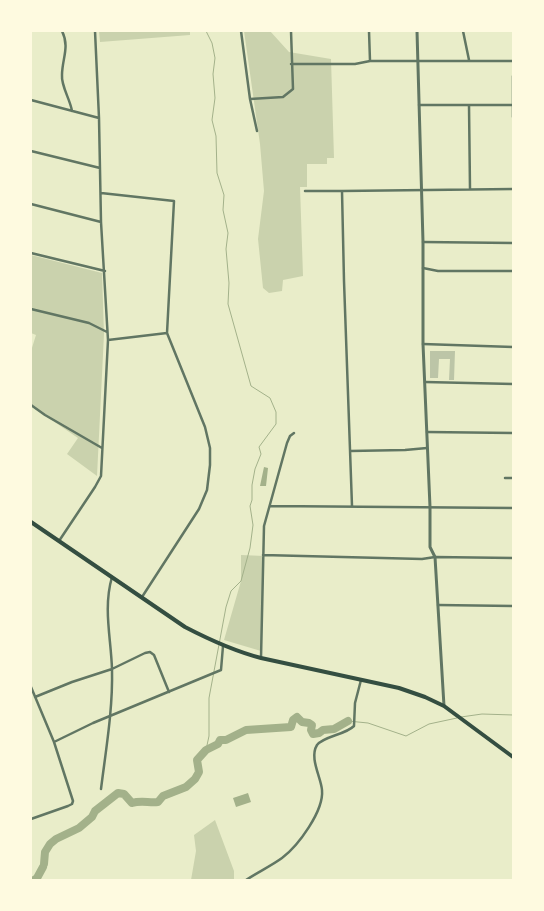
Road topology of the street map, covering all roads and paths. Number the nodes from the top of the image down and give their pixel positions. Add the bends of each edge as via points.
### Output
1 (62, 31) edge
2 (94, 31) edge
3 (241, 31) edge
4 (291, 31) edge
5 (369, 31) edge
6 (417, 31) edge
7 (463, 31) edge
8 (469, 60) junction
9 (370, 61) junction
10 (418, 61) junction
11 (513, 61) edge
12 (291, 64) junction
13 (513, 76) edge
14 (250, 98) junction
15 (31, 100) edge
16 (419, 105) junction
17 (469, 105) junction
18 (512, 105) edge
19 (72, 110) junction
20 (513, 117) edge
21 (99, 118) junction
22 (257, 131) dead end
23 (31, 151) edge
24 (100, 168) junction
25 (421, 189) junction
26 (470, 189) junction
27 (513, 189) edge
28 (305, 191) dead end
29 (342, 191) junction
30 (101, 193) junction
31 (31, 204) edge
32 (101, 222) junction
33 (423, 242) junction
34 (513, 243) edge
35 (31, 253) edge
36 (423, 268) junction
37 (105, 271) junction
38 (513, 272) edge
39 (31, 309) edge
40 (107, 332) junction
41 (167, 333) junction
42 (108, 340) junction
43 (423, 344) junction
44 (513, 347) edge
45 (425, 382) junction
46 (513, 384) edge
47 (31, 404) edge
48 (427, 432) junction
49 (294, 433) dead end
50 (513, 433) edge
51 (102, 448) junction
52 (427, 448) junction
53 (350, 451) junction
54 (505, 478) dead end
55 (513, 478) edge
56 (270, 506) junction
57 (352, 506) junction
58 (430, 507) junction
59 (513, 508) edge
60 (31, 522) edge
61 (58, 541) junction
62 (263, 555) junction
63 (436, 557) junction
64 (513, 558) edge
65 (112, 577) junction
66 (142, 598) junction
67 (438, 605) junction
68 (513, 606) edge
69 (223, 646) junction
70 (261, 658) junction
71 (112, 670) junction
72 (361, 679) junction
73 (31, 687) edge
74 (169, 692) junction
75 (35, 697) junction
76 (444, 706) junction
77 (110, 717) junction
78 (54, 742) junction
79 (513, 756) edge
80 (101, 789) dead end
81 (31, 820) edge
82 (246, 880) edge

1 - 19 street via 66,44 62,81
2 - 21 street
3 - 14 street
4 - 12 street
5 - 9 street
6 - 10 street
7 - 8 street
8 - 10 street
8 - 11 street
9 - 10 street
9 - 12 street
10 - 16 street
12 - 14 street via 293,88 290,92 283,97
13 - 18 street
14 - 22 street
15 - 19 street
16 - 17 street
16 - 25 street
17 - 18 street
17 - 26 street
18 - 20 street
19 - 21 street
21 - 24 street
23 - 24 street
24 - 30 street
25 - 26 street
25 - 29 street
25 - 33 street
26 - 27 street
28 - 29 street
29 - 53 street
30 - 32 street
30 - 41 street via 174,201
31 - 32 street
32 - 37 street
33 - 34 street
33 - 36 street
35 - 37 street
36 - 38 street
36 - 43 street
37 - 40 street
39 - 40 street via 89,323
40 - 42 street
41 - 42 street
41 - 66 street via 205,427 210,465 207,490 199,509
42 - 51 street
43 - 44 street
43 - 45 street
45 - 46 street
45 - 48 street
47 - 51 street
48 - 50 street
48 - 52 street
49 - 56 street via 287,443
51 - 61 street via 101,476
52 - 53 street
52 - 58 street
53 - 57 street
54 - 55 street
56 - 57 street
56 - 62 street via 264,526
57 - 58 street
58 - 59 street
58 - 63 street via 430,547
60 - 61 main road
61 - 65 main road
62 - 63 street
62 - 70 street
63 - 64 street
63 - 67 street
65 - 66 main road
65 - 71 street via 106,616
66 - 69 main road via 185,628
67 - 68 street
67 - 76 street
69 - 70 main road
69 - 74 street via 221,670
70 - 72 main road
71 - 74 street via 150,652
71 - 75 street
71 - 77 street
72 - 76 main road via 399,688
72 - 82 street via 354,726 316,747 314,754 323,791 315,819 284,857
73 - 75 street
74 - 77 street
75 - 78 street
76 - 79 main road
77 - 78 street
77 - 80 street
78 - 81 street via 73,801

